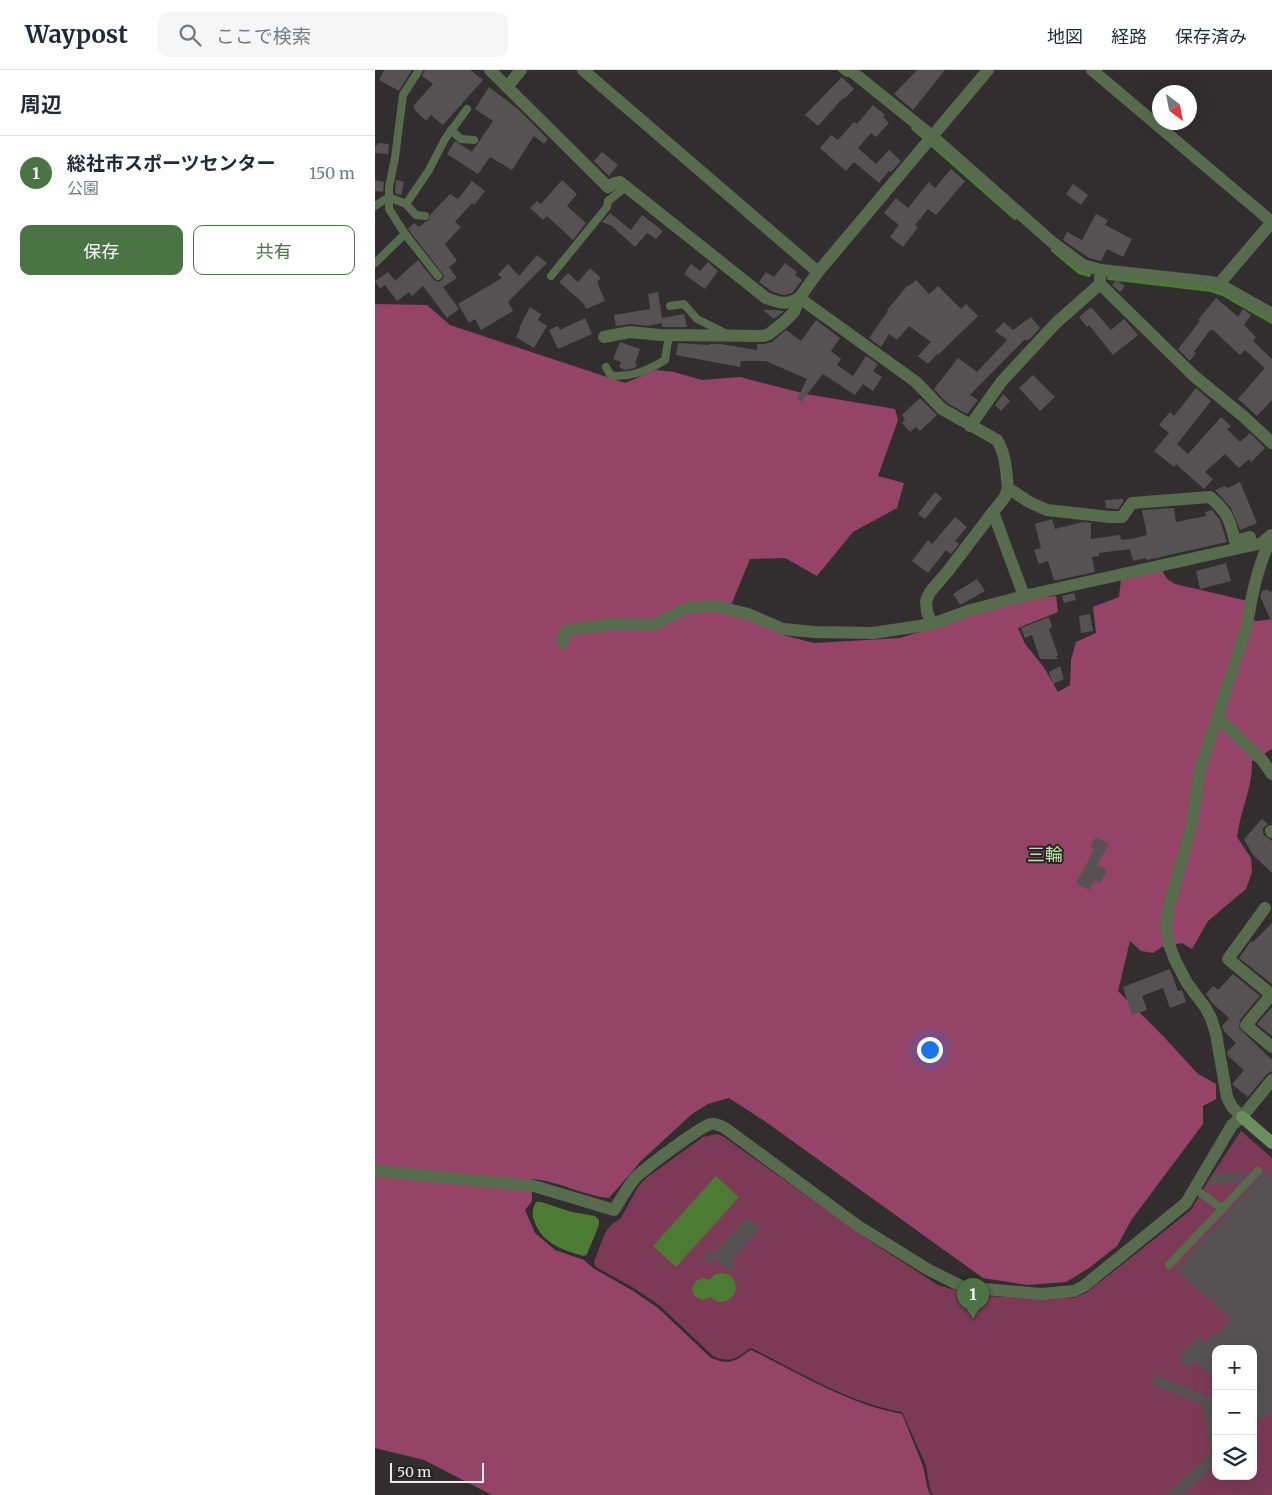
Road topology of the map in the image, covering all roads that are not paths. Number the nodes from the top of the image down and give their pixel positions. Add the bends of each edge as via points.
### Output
1 (419, 70) edge
2 (490, 70) edge
3 (521, 70) edge
4 (583, 70) edge
5 (850, 70) edge
6 (988, 70) edge
7 (1092, 70) edge
8 (507, 87) junction
9 (467, 109) dead end
10 (451, 130) junction
11 (474, 140) dead end
12 (929, 140) junction
13 (626, 187) junction
14 (389, 197) junction
15 (406, 204) junction
16 (375, 206) edge
17 (425, 216) dead end
18 (1272, 222) edge
19 (405, 234) junction
20 (375, 263) edge
21 (1101, 270) junction
22 (818, 272) junction
23 (438, 276) dead end
24 (551, 276) dead end
25 (1100, 284) junction
26 (1219, 284) junction
27 (800, 297) junction
28 (670, 306) dead end
29 (1272, 314) edge
30 (729, 334) junction
31 (669, 335) junction
32 (604, 337) dead end
33 (606, 368) dead end
34 (971, 426) junction
35 (1272, 443) edge
36 (1008, 488) junction
37 (993, 512) junction
38 (1272, 535) edge
39 (1024, 596) junction
40 (925, 601) junction
41 (932, 624) junction
42 (907, 628) junction
43 (563, 643) dead end
44 (1217, 717) junction
45 (1272, 774) edge
46 (1270, 908) edge
47 (1272, 995) edge
48 (1272, 1047) edge
49 (1272, 1080) edge
50 (1242, 1117) junction
51 (1272, 1143) edge
52 (375, 1171) edge
53 (1258, 1171) dead end
54 (1195, 1189) junction
55 (1223, 1209) junction
56 (1169, 1265) dead end

1 - 14 lane via 403,95
2 - 8 street
3 - 8 street
4 - 22 street
5 - 12 street
6 - 12 street
7 - 18 street
8 - 13 street via 608,187 620,182
9 - 10 lane
10 - 11 lane via 461,139
10 - 15 lane
12 - 21 street via 1052,242 1083,265
12 - 22 street
13 - 24 lane via 609,201
13 - 27 street via 766,298 785,304
14 - 15 lane
14 - 16 lane
14 - 19 lane via 389,209
15 - 17 lane via 416,215
18 - 26 street
19 - 20 lane
19 - 23 lane
21 - 25 street
21 - 26 street
22 - 27 street
25 - 34 street via 1056,323 1002,381
25 - 35 street via 1194,376
26 - 29 street
27 - 30 street via 794,312 769,334
27 - 34 street via 916,382 942,409
28 - 30 lane via 684,304 697,318
30 - 31 street
31 - 32 street via 630,332
31 - 33 lane via 665,360 647,371 611,376
34 - 36 street via 997,440 1004,457
36 - 37 street
36 - 38 street via 1047,510 1110,517 1122,517 1132,503 1210,498 1225,511 1235,541
37 - 39 street
37 - 40 street
38 - 39 street via 1262,543
38 - 44 street via 1265,549 1247,626
39 - 41 street
40 - 41 street
40 - 42 street via 919,616
41 - 42 street
42 - 43 street via 873,633 807,632 783,629 748,614 716,606 687,608 654,625 614,624 569,630 564,634
44 - 45 street via 1262,760
44 - 50 street via 1199,770 1192,824 1166,929 1175,960 1211,1018 1227,1097
46 - 47 street via 1228,959
47 - 48 street via 1246,1025
49 - 50 street
50 - 51 street
50 - 54 street via 1232,1125
52 - 54 street via 534,1186 615,1210 637,1176 698,1131 710,1124 718,1125 858,1226 929,1270 963,1287 1041,1294 1074,1292 1085,1286 1186,1204
53 - 55 lane
54 - 55 lane
55 - 56 lane

